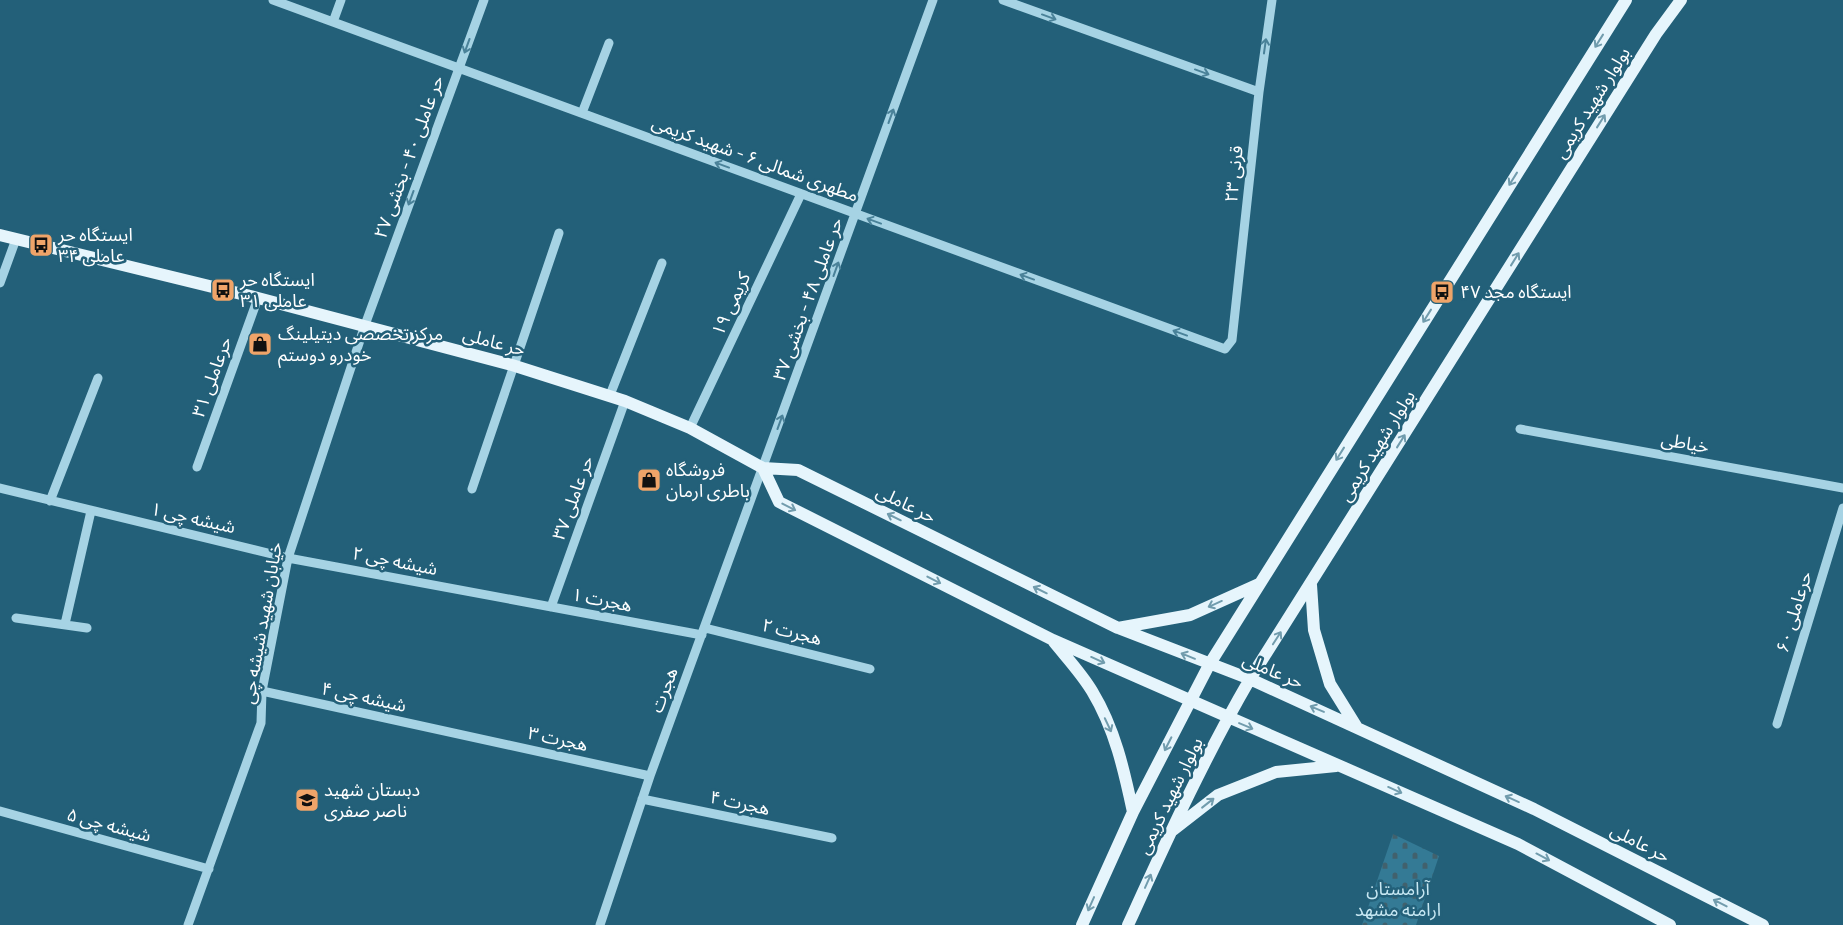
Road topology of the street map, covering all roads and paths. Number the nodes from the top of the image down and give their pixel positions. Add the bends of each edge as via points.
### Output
1 (273, 0) edge
2 (341, 0) edge
3 (484, 0) edge
4 (933, 0) edge
5 (1003, 0) edge
6 (1272, 0) edge
7 (1626, 0) edge
8 (1681, 0) edge
9 (334, 22) junction
10 (609, 43) dead end
11 (459, 68) junction
12 (1259, 92) junction
13 (582, 113) junction
14 (801, 194) junction
15 (856, 214) junction
16 (559, 232) dead end
17 (0, 235) edge
18 (16, 239) junction
19 (662, 263) dead end
20 (0, 283) edge
21 (258, 298) junction
22 (365, 325) junction
23 (1225, 349) joint
24 (512, 365) junction
25 (98, 378) dead end
26 (610, 394) junction
27 (625, 401) junction
28 (690, 428) junction
29 (1520, 429) dead end
30 (197, 467) dead end
31 (763, 468) junction
32 (0, 488) edge
33 (1843, 488) edge
34 (472, 489) dead end
35 (50, 501) junction
36 (1843, 508) edge
37 (91, 511) junction
38 (288, 558) junction
39 (1259, 584) junction
40 (1310, 585) junction
41 (496, 597) joint
42 (551, 607) junction
43 (16, 618) dead end
44 (64, 624) junction
45 (87, 628) dead end
46 (1118, 628) junction
47 (704, 631) junction
48 (1053, 640) junction
49 (1209, 665) junction
50 (870, 669) dead end
51 (1250, 679) junction
52 (262, 691) junction
53 (1190, 701) junction
54 (1228, 717) junction
55 (1777, 724) dead end
56 (1356, 726) junction
57 (459, 734) joint
58 (1339, 766) junction
59 (650, 776) junction
60 (642, 799) junction
61 (0, 811) edge
62 (1133, 812) junction
63 (1169, 834) junction
64 (832, 838) dead end
65 (209, 869) junction
66 (188, 925) edge
67 (600, 925) edge
68 (1082, 925) edge
69 (1128, 925) edge
70 (1670, 925) edge
71 (1763, 925) edge

1 - 9 street, مطهری شمالی ۶ - شهید کریمی
2 - 9 street
3 -> 11 street, حر عاملی ۴۰ - بخشی ۲۷
15 -> 4 street, حر عاملی ۴۸ - بخشی ۳۷
5 -> 12 street
12 -> 6 street, قرنی ۲۳
7 -> 39 main road, بولوار شهید کریمی
40 -> 8 main road, بولوار شهید کریمی via 1656,34
9 - 11 street, مطهری شمالی ۶ - شهید کریمی
10 - 13 street
11 - 13 street, مطهری شمالی ۶ - شهید کریمی
11 -> 22 street, حر عاملی ۴۰ - بخشی ۲۷
12 - 23 street, قرنی ۲۳ via 1232,340
14 -> 13 street, مطهری شمالی ۶ - شهید کریمی
14 - 15 street, مطهری شمالی ۶ - شهید کریمی
14 - 28 street, کریمی ۱۹
23 -> 15 street, مطهری شمالی ۶ - شهید کریمی
31 -> 15 street, حر عاملی ۴۸ - بخشی ۳۷
16 - 24 street
17 - 18 main road, حر عاملی
18 - 20 street
18 - 21 main road, حر عاملی
19 - 26 street
21 - 22 main road, حر عاملی
21 - 30 street, حرعاملی ۳۱
22 - 24 main road, حر عاملی
22 - 38 street, خیابان شهید شیشه چی
24 - 26 main road, حر عاملی
24 - 34 street
25 - 35 street
26 - 27 main road, حر عاملی
27 - 28 main road, حر عاملی
27 - 42 street, حر عاملی ۳۷
28 - 31 main road, حر عاملی
29 - 33 street, خیاطی
46 -> 31 main road, حر عاملی via 798,470
31 - 47 street, هجرت
31 -> 48 main road via 779,502
32 - 35 street, شیشه چی ۱
35 - 37 street, شیشه چی ۱
36 - 55 street, حرعاملی ۶۰
37 - 38 street, شیشه چی ۱
37 - 44 street
38 - 41 street, شیشه چی ۲
38 - 52 street, خیابان شهید شیشه چی
39 -> 46 main road via 1190,615
39 - 49 main road, بولوار شهید کریمی
51 -> 40 main road, بولوار شهید کریمی
40 - 56 main road via 1314,630 1330,684
41 - 42 street, هجرت ۱
42 - 47 street, هجرت ۱
43 - 44 street
44 - 45 street
49 -> 46 main road, حر عاملی
47 - 50 street, هجرت ۲
47 - 59 street, هجرت
48 -> 53 main road
48 -> 62 main road via 1092,691 1119,749
49 - 51 main road, حر عاملی
49 - 53 main road, بولوار شهید کریمی
51 - 54 main road, بولوار شهید کریمی
56 -> 51 main road, حر عاملی
52 - 57 street, شیشه چی ۴
52 - 65 street, خیابان شهید شیشه چی via 261,723
53 - 54 main road
53 -> 62 main road, بولوار شهید کریمی
54 -> 58 main road
54 - 63 main road, بولوار شهید کریمی
71 -> 56 main road, حر عاملی via 1534,809
57 - 59 street, هجرت ۳
63 -> 58 main road via 1218,795 1276,772
58 -> 70 main road via 1518,844
59 - 60 street, هجرت
60 - 64 street, هجرت ۴
60 - 67 street, هجرت
61 - 65 street, شیشه چی ۵
62 -> 68 main road, بولوار شهید کریمی
69 -> 63 main road, بولوار شهید کریمی
65 - 66 street, خیابان شهید شیشه چی

